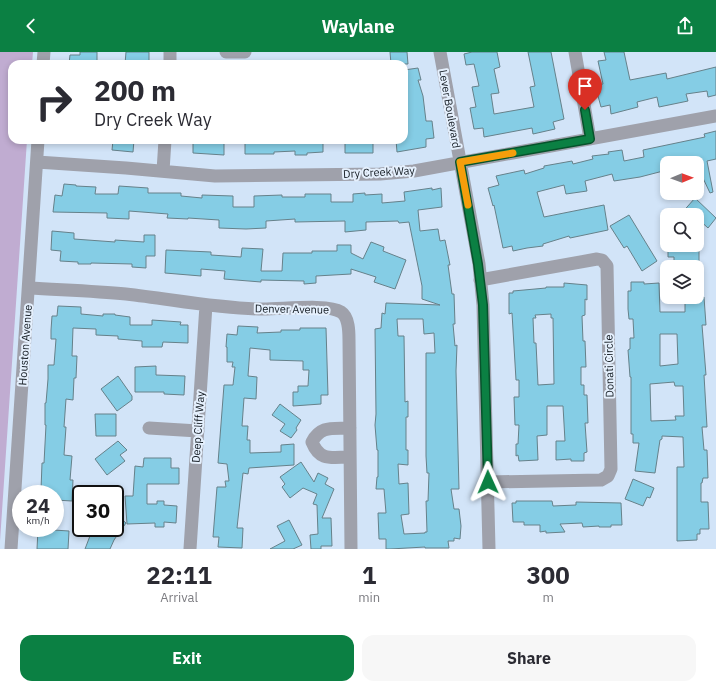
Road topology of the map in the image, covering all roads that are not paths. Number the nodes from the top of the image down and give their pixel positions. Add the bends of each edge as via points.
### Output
1 (226, 52) edge
2 (245, 52) edge
3 (440, 52) edge
4 (575, 52) edge
5 (716, 116) edge
6 (590, 139) junction
7 (38, 144) edge
8 (165, 144) edge
9 (37, 162) junction
10 (460, 162) junction
11 (163, 171) junction
12 (480, 280) junction
13 (29, 288) junction
14 (206, 305) junction
15 (149, 428) dead end
16 (350, 428) junction
17 (198, 431) junction
18 (350, 457) junction
19 (488, 482) junction
20 (12, 549) edge
21 (190, 549) edge
22 (351, 549) edge
23 (489, 549) edge

1 - 2 street
3 - 10 street, Lever Boulevard
4 - 6 street
5 - 6 street, Dry Creek Way
6 - 10 street, Dry Creek Way
7 - 9 street, Houston Avenue
8 - 11 street
9 - 11 street, Dry Creek Way
9 - 13 street, Houston Avenue
10 - 11 street, Dry Creek Way via 414,171 380,174 215,176
10 - 12 street, Lever Boulevard
12 - 19 street, Lever Boulevard via 485,332
12 - 19 street, Donati Circle via 596,259 602,260 606,266 611,469 608,476 601,480
13 - 14 street, Denver Avenue via 126,294
13 - 20 street, Houston Avenue
14 - 16 street, Denver Avenue via 236,309 325,308 340,311 348,328
14 - 17 street, Deep Cliff Way
15 - 17 street
16 - 18 street, Denver Avenue
16 - 18 street via 326,429 316,435 312,442 316,451 324,458
17 - 21 street, Deep Cliff Way
18 - 22 street, Denver Avenue
19 - 23 street, Lever Boulevard

